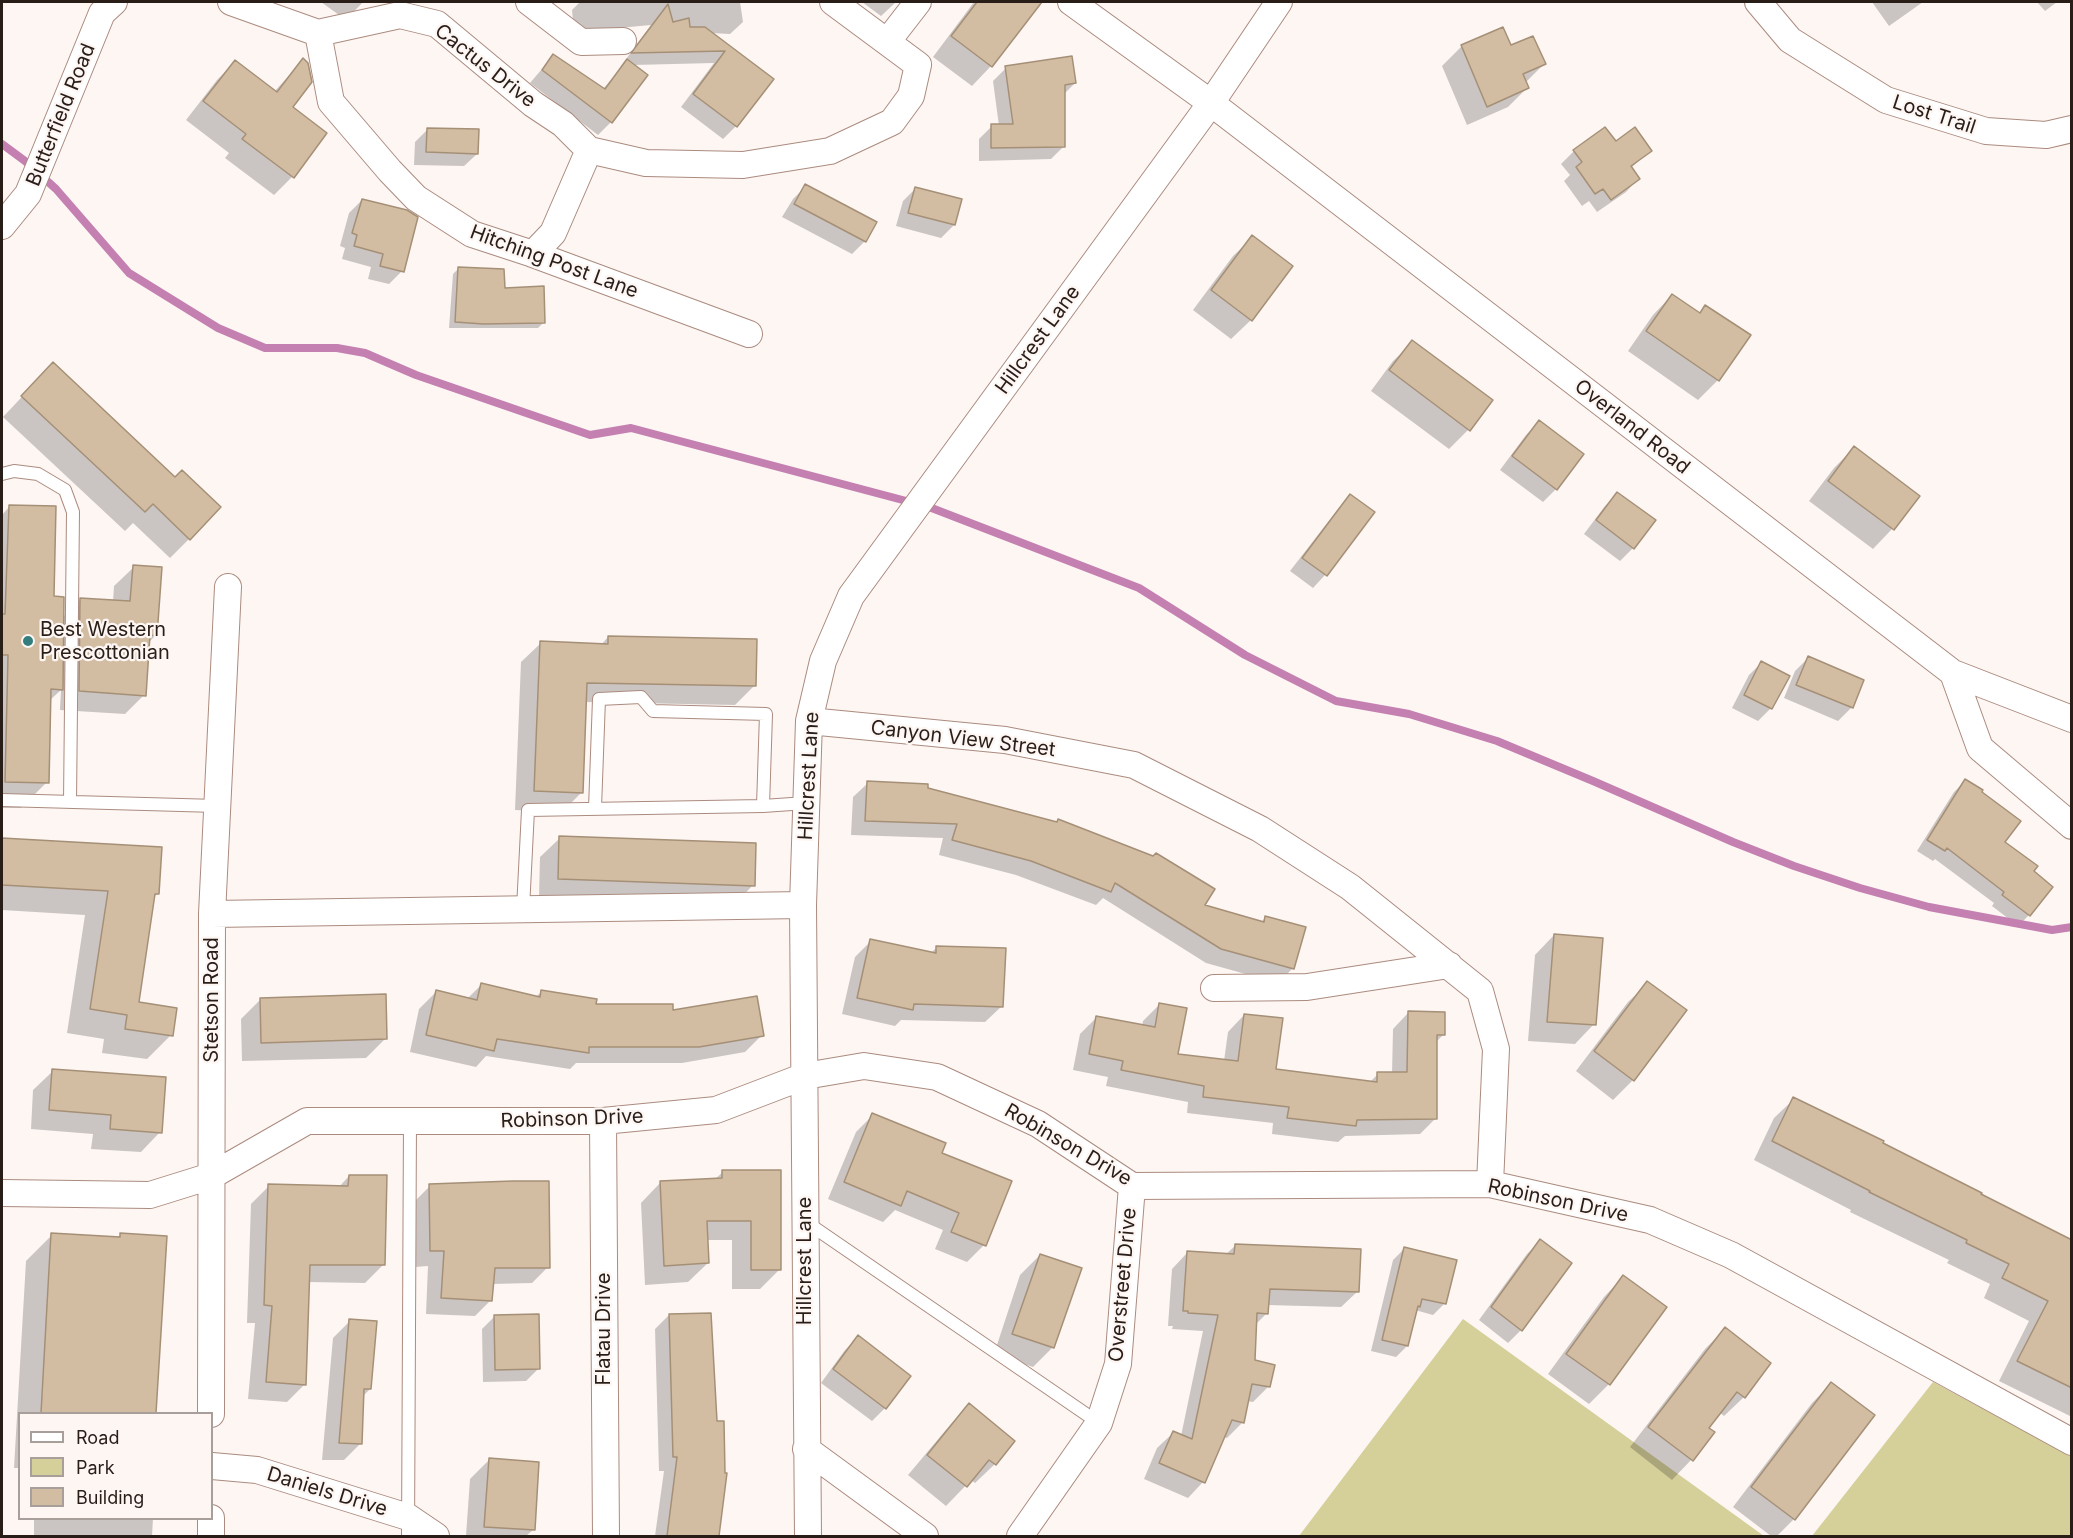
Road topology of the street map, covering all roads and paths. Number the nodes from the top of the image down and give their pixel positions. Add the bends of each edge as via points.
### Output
1 (114, 2) edge
2 (231, 2) edge
3 (529, 2) edge
4 (833, 2) edge
5 (918, 2) edge
6 (1071, 2) edge
7 (1279, 2) edge
8 (1758, 2) edge
9 (318, 33) junction
10 (623, 41) dead end
11 (887, 42) junction
12 (1211, 103) junction
13 (2072, 129) edge
14 (589, 150) junction
15 (2, 226) edge
16 (533, 254) junction
17 (749, 334) dead end
18 (2, 474) edge
19 (228, 587) dead end
20 (1953, 673) junction
21 (2072, 718) edge
22 (809, 721) junction
23 (2, 800) edge
24 (70, 802) junction
25 (806, 803) junction
26 (217, 806) junction
27 (763, 806) junction
28 (595, 808) junction
29 (2072, 826) edge
30 (803, 905) junction
31 (523, 909) junction
32 (213, 914) junction
33 (1449, 965) junction
34 (1214, 988) dead end
35 (804, 1076) junction
36 (410, 1121) junction
37 (603, 1121) junction
38 (211, 1176) junction
39 (1490, 1184) junction
40 (1132, 1186) junction
41 (2, 1193) edge
42 (805, 1221) junction
43 (211, 1412) edge
44 (1099, 1423) junction
45 (2072, 1442) edge
46 (806, 1449) junction
47 (213, 1466) edge
48 (211, 1520) edge
49 (408, 1527) edge
50 (211, 1536) edge
51 (436, 1536) edge
52 (606, 1536) edge
53 (808, 1536) edge
54 (925, 1536) edge
55 (1020, 1536) edge

1 - 15 street, Butterfield Road via 102,13 28,194
2 - 9 street
3 - 10 street via 581,42
4 - 11 street
5 - 11 street
6 - 12 street
7 - 12 street
8 - 13 street, Lost Trail via 1790,40 1886,100 1986,131 2046,135
9 - 14 street, Cactus Drive via 400,15 437,24 563,124
9 - 16 street, Hitching Post Lane via 331,102 416,198 471,234
11 - 14 street via 918,65 911,96 892,122 830,151 743,165 646,163
12 - 20 street, Overland Road
12 - 22 street, Hillcrest Lane via 851,596 823,662
14 - 16 street via 553,234
16 - 17 street, Hitching Post Lane
18 - 24 lane via 38,474 65,490 73,512
19 - 26 street, Stetson Road
20 - 21 street, Overland Road
20 - 29 street via 1980,748
22 - 25 street, Hillcrest Lane
22 - 33 street, Canyon View Street via 1005,740 1134,765 1260,829 1350,887
23 - 24 lane
24 - 26 lane
25 - 27 lane
25 - 30 street, Hillcrest Lane
26 - 32 street, Stetson Road
27 - 28 lane
27 - 28 lane via 766,714 653,711 640,697 599,699
28 - 31 lane via 528,810
30 - 31 street
30 - 35 street, Hillcrest Lane
31 - 32 street
32 - 38 street, Stetson Road
33 - 34 street via 1307,987
33 - 39 street, Canyon View Street via 1480,991 1496,1049
35 - 37 street, Robinson Drive via 716,1110
35 - 40 street, Robinson Drive via 864,1066 937,1077 1038,1124
35 - 42 street, Hillcrest Lane
36 - 37 street, Robinson Drive
36 - 38 street, Robinson Drive via 307,1121
36 - 49 lane
37 - 52 street, Flatau Drive
38 - 41 street, Robinson Drive via 150,1195
38 - 43 street, Stetson Road
39 - 40 street, Robinson Drive
39 - 45 street, Robinson Drive via 1650,1220 1731,1255
40 - 44 street, Overstreet Drive via 1118,1364
42 - 44 lane
42 - 46 street, Hillcrest Lane
44 - 55 street, Overstreet Drive
46 - 53 street, Hillcrest Lane
46 - 54 street
47 - 49 street, Daniels Drive via 257,1470
48 - 50 street
49 - 51 street, Daniels Drive

